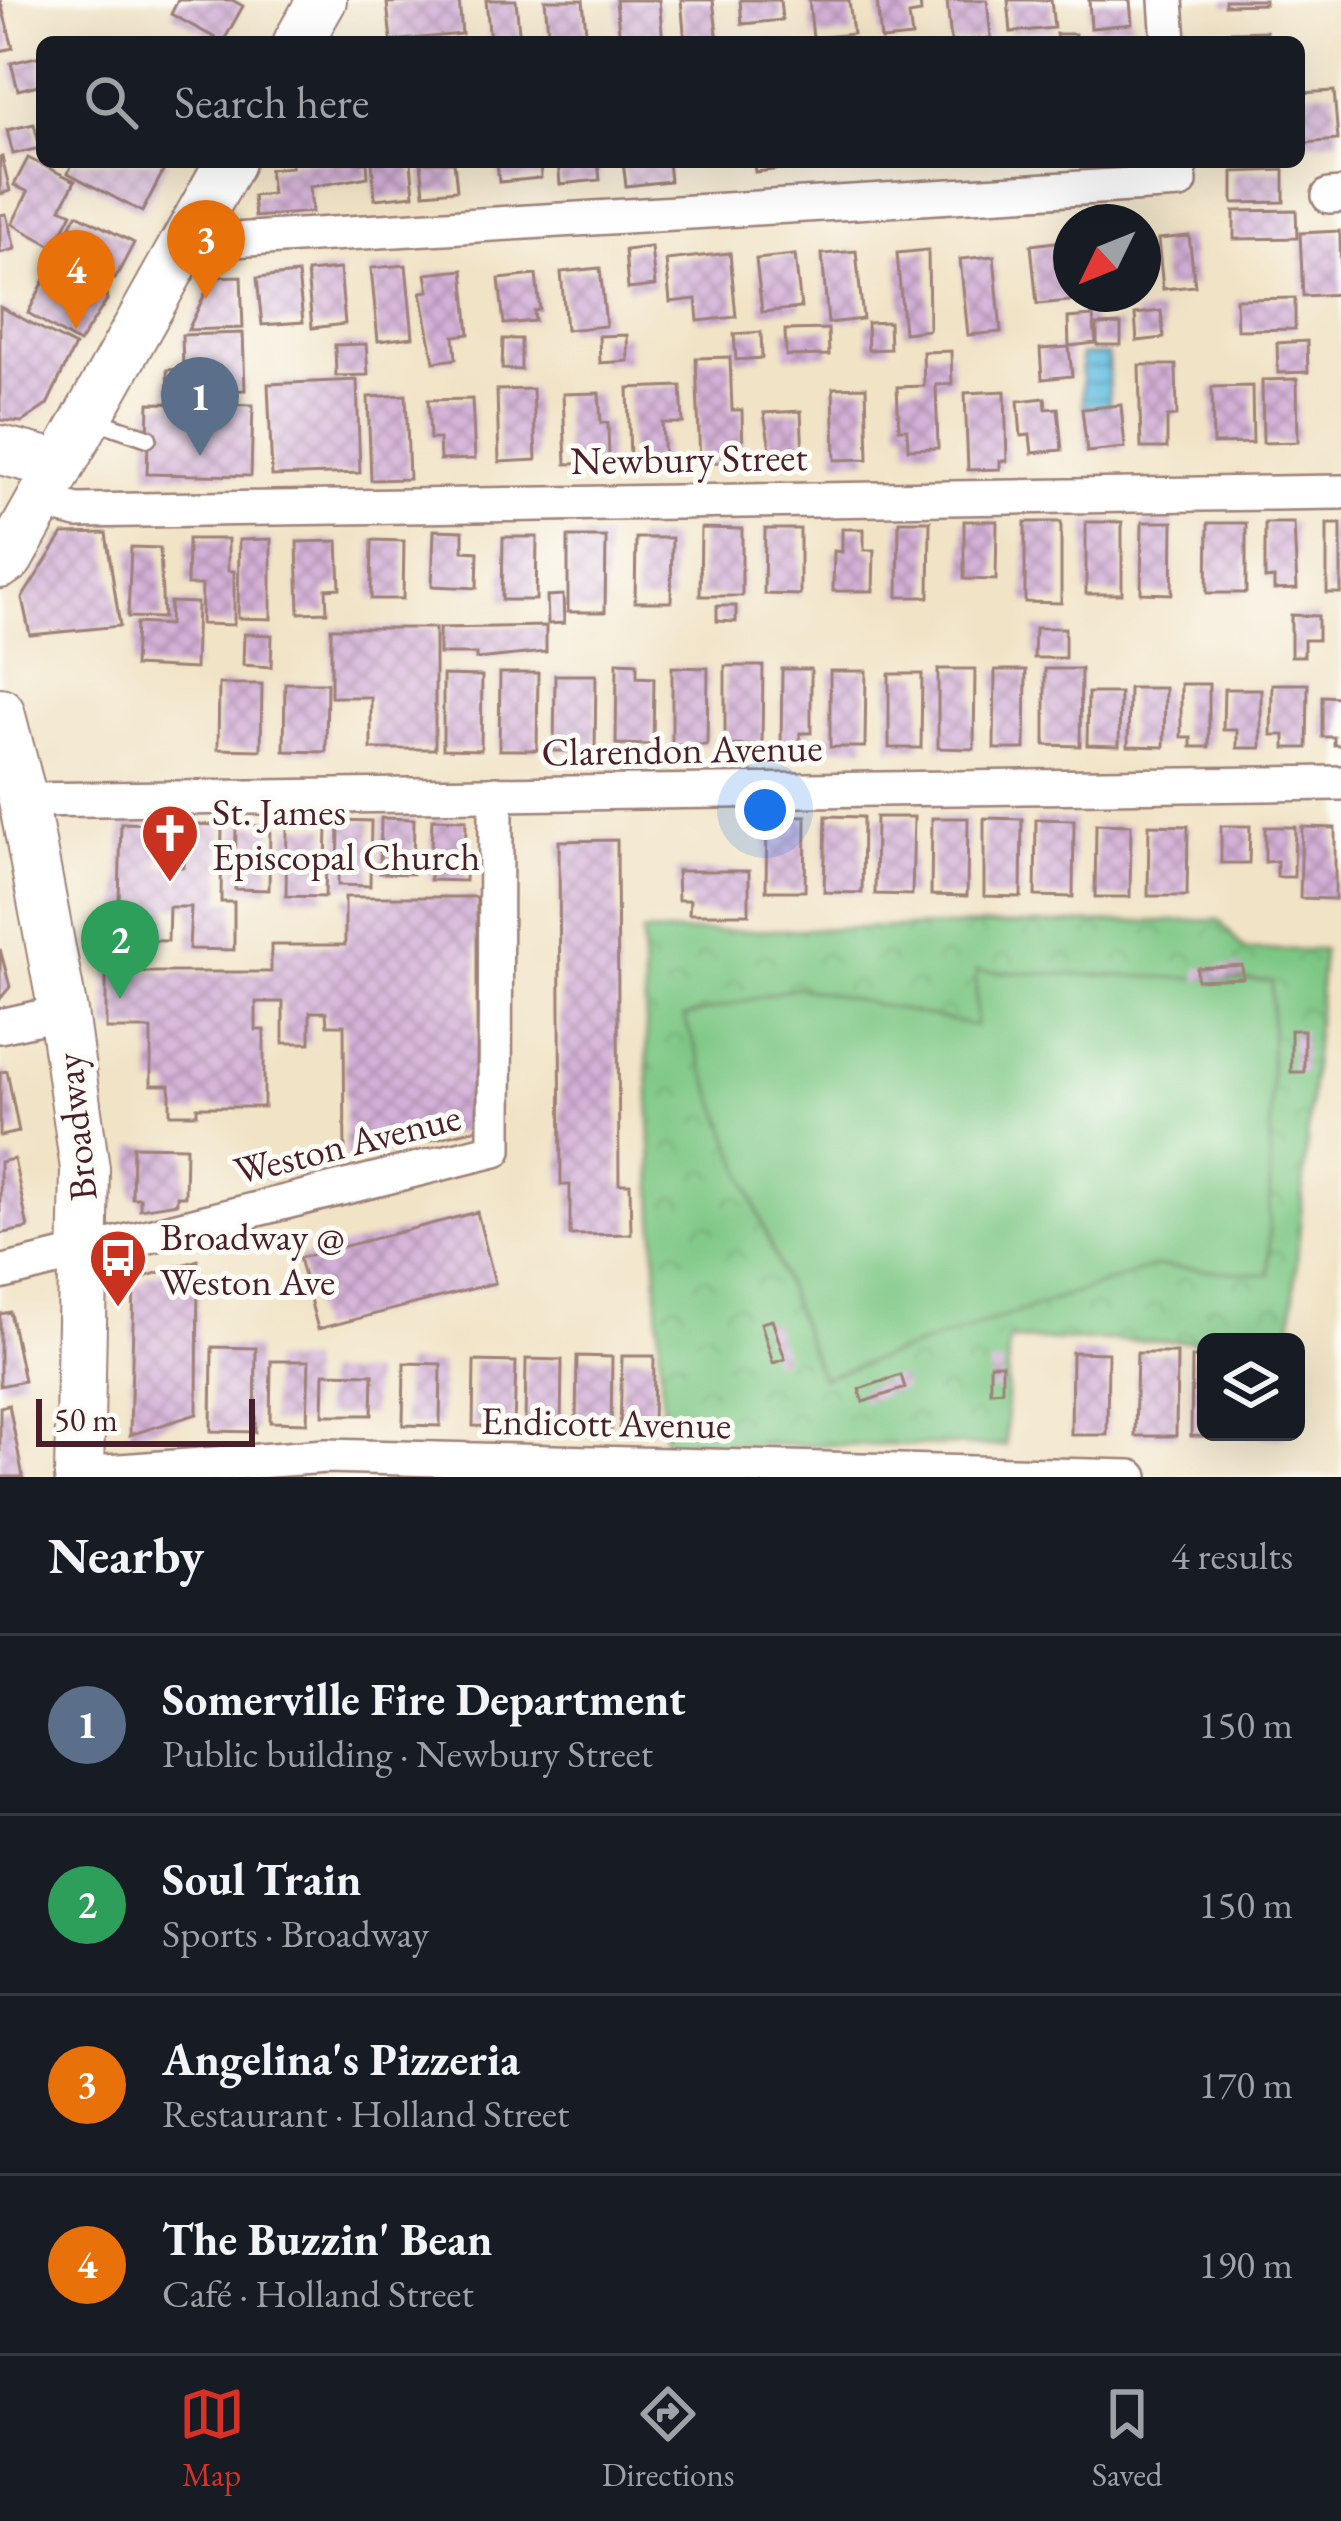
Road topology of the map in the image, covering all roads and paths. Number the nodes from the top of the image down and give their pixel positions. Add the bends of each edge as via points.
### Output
1 (322, 0) edge
2 (1166, 0) edge
3 (301, 36) edge
4 (1169, 36) edge
5 (227, 168) edge
6 (1179, 172) edge
7 (184, 243) junction
8 (87, 418) junction
9 (148, 438) dead end
10 (0, 450) edge
11 (50, 483) junction
12 (1341, 492) edge
13 (0, 564) edge
14 (0, 712) edge
15 (1341, 783) edge
16 (496, 794) junction
17 (23, 800) junction
18 (63, 1012) junction
19 (0, 1026) edge
20 (83, 1254) junction
21 (0, 1273) edge
22 (79, 1476) edge
23 (1131, 1477) edge

1 - 3 main road
2 - 4 street
5 - 7 main road
6 - 7 street
7 - 8 main road
8 - 9 lane
8 - 11 main road
10 - 11 main road
11 - 12 street, Newbury Street via 77,511
11 - 13 main road
14 - 17 main road, Broadway
15 - 16 street, Clarendon Avenue
16 - 17 street, Clarendon Avenue
16 - 20 street, Weston Avenue via 495,1150
17 - 18 main road, Broadway
18 - 19 street
18 - 20 main road, Broadway via 85,1169
20 - 21 street
20 - 22 main road, Broadway
22 - 23 street, Endicott Avenue via 326,1456

